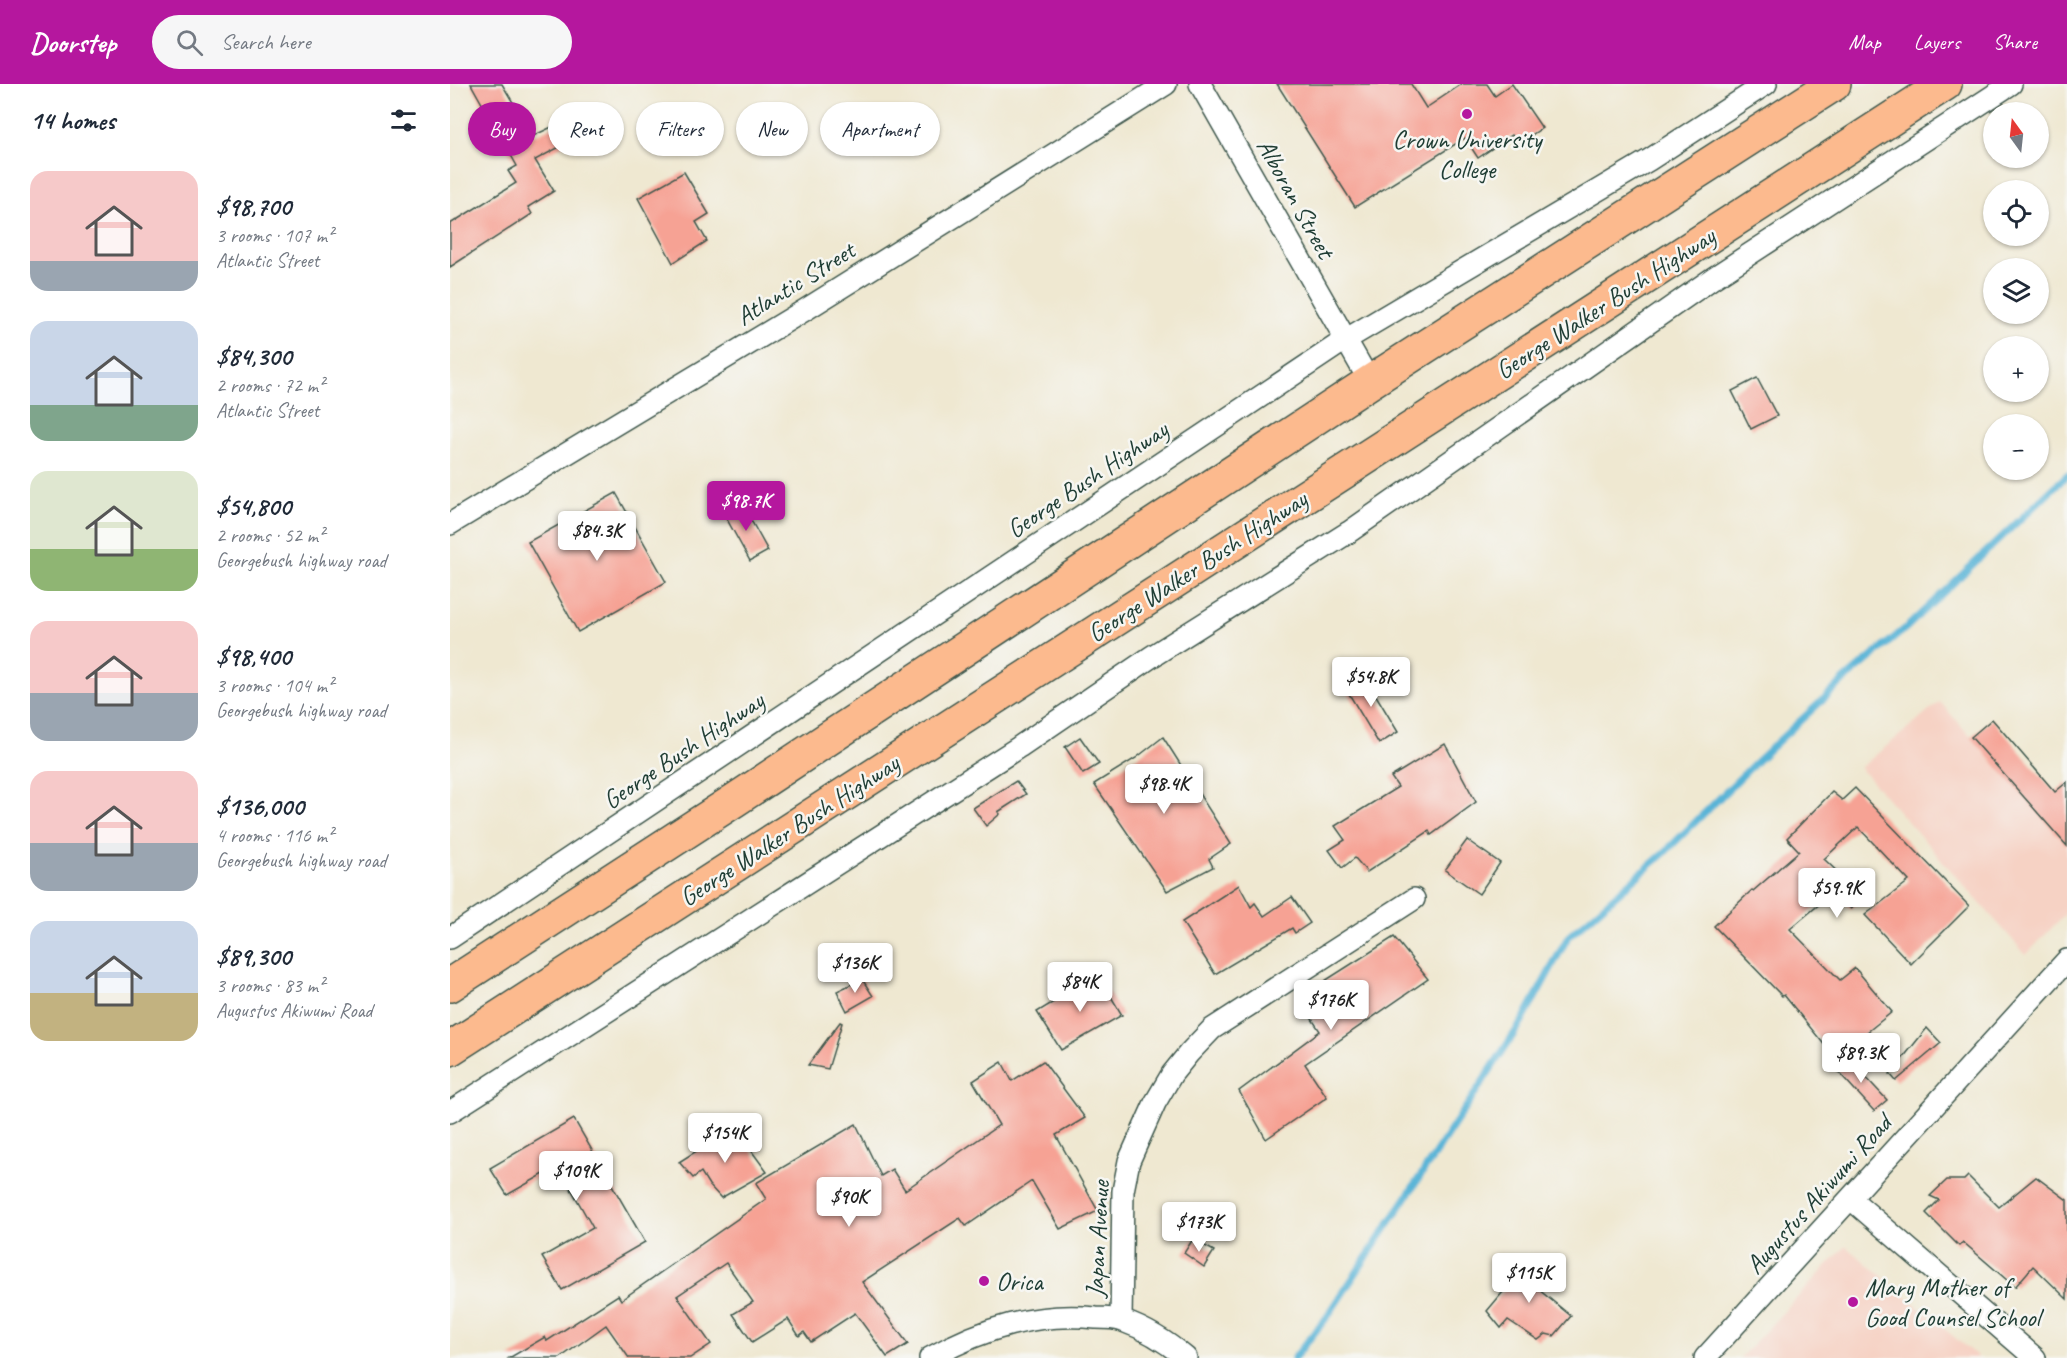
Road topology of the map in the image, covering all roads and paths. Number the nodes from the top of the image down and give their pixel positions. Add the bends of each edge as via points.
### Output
1 (1166, 84) edge
2 (1200, 84) edge
3 (1766, 84) edge
4 (1834, 84) edge
5 (1944, 84) edge
6 (2011, 84) edge
7 (1345, 340) junction
8 (1370, 382) junction
9 (450, 524) edge
10 (1414, 899) dead end
11 (450, 938) edge
12 (2067, 960) edge
13 (450, 985) edge
14 (450, 1049) edge
15 (450, 1113) edge
16 (1851, 1199) junction
17 (1121, 1320) junction
18 (930, 1358) edge
19 (1186, 1358) edge
20 (1706, 1358) edge
21 (2035, 1358) edge

1 - 9 street, Atlantic Street via 805,310
2 - 7 street, Alboran Street
3 - 7 street, George Bush Highway via 1648,160
4 - 8 highway
5 - 14 highway, George Walker Bush Highway
6 - 15 street via 1713,278 1348,532
7 - 8 street, Alboran Street
7 - 11 street, George Bush Highway
8 - 13 highway
10 - 17 street, Japan Avenue via 1212,1029 1172,1074 1129,1161 1123,1191
12 - 16 street, Augustus Akiwumi Road
16 - 20 street, Augustus Akiwumi Road
16 - 21 street
17 - 18 street via 1082,1316 1010,1323
17 - 19 street via 1146,1331

